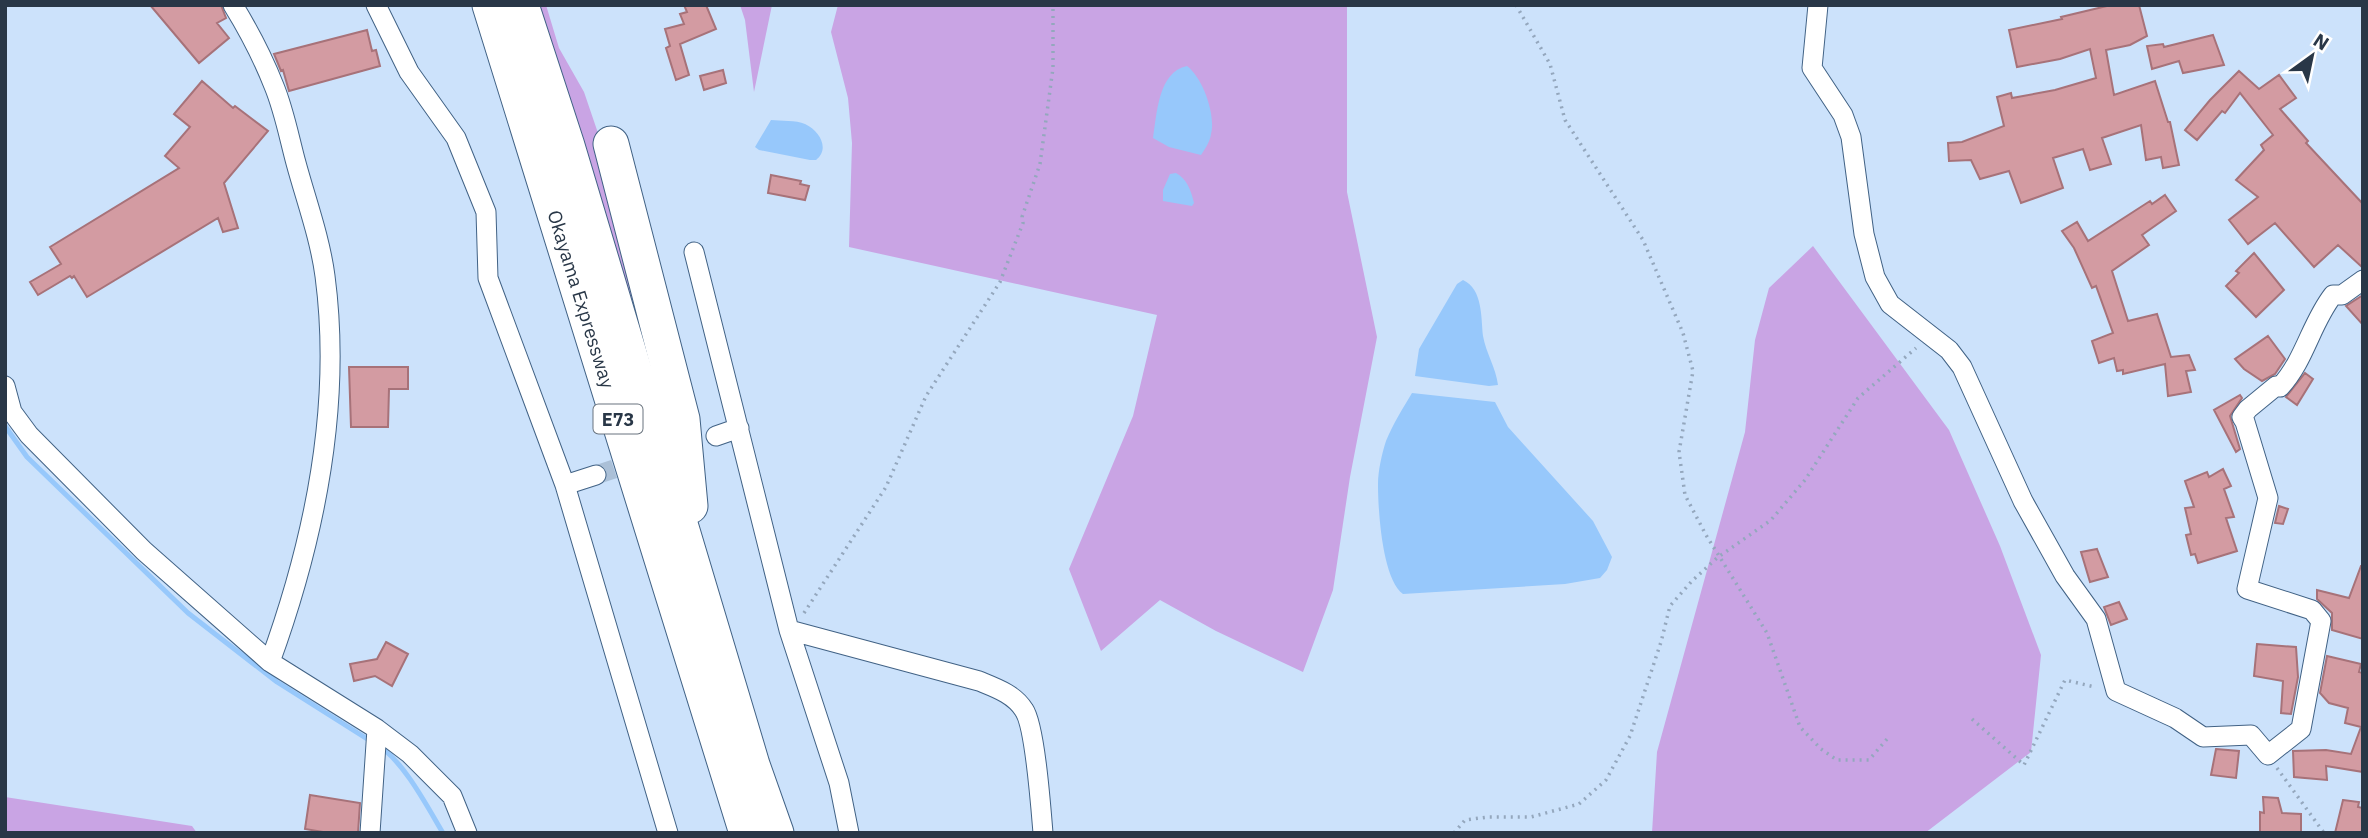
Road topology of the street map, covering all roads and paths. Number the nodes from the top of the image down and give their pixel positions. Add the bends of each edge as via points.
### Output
1 (233, 5) edge
2 (376, 5) edge
3 (465, 5) edge
4 (490, 5) edge
5 (522, 5) edge
6 (1053, 5) edge
7 (1516, 5) edge
8 (1818, 5) edge
9 (611, 144) dead end
10 (694, 251) dead end
11 (2363, 280) edge
12 (1931, 336) junction
13 (606, 380) junction
14 (5, 386) edge
15 (738, 428) junction
16 (716, 436) dead end
17 (596, 475) tunnel mouth
18 (565, 485) junction
19 (1720, 557) junction
20 (698, 587) junction
21 (789, 630) junction
22 (270, 662) junction
23 (2116, 691) junction
24 (1972, 719) dead end
25 (1887, 739) dead end
26 (376, 740) junction
27 (2268, 755) junction
28 (370, 833) edge
29 (467, 833) edge
30 (668, 833) edge
31 (747, 833) edge
32 (776, 833) edge
33 (849, 833) edge
34 (1043, 833) edge
35 (1454, 833) edge
36 (2324, 833) edge

1 - 22 street via 275,88 325,274 329,328 329,393 315,499 291,604
2 - 18 street via 409,72 456,138 486,212 488,278
3 - 13 highway
4 - 13 highway, Okayama Expressway / E73
5 - 20 highway, Okayama Expressway / E73
6 - 21 path via 1054,68 1040,164 1000,282 926,396 886,487
7 - 19 path via 1550,64 1565,120 1643,240 1683,333 1693,371 1679,452 1685,495
8 - 12 street via 1812,68 1843,115 1851,137 1875,278 1891,304
9 - 20 highway via 682,419
10 - 15 street
11 - 27 street via 2342,295 2333,295 2294,373 2242,417 2268,498 2247,589 2312,610 2321,621 2301,729
12 - 19 path via 1858,398 1805,480 1771,520
12 - 23 street via 1962,367 2023,501 2096,619
13 - 31 highway, Okayama Expressway / E73
14 - 22 street via 12,412 29,435 144,551
15 - 16 street
15 - 21 street
17 - 18 street
18 - 30 street
19 - 25 path via 1767,633 1800,727 1837,760 1870,760
19 - 35 path via 1670,606 1630,736 1606,780 1579,804 1531,817 1465,820
20 - 32 highway, Okayama Expressway / E73
21 - 33 street via 839,783
21 - 34 street via 979,681 1007,693 1026,711
22 - 26 street
23 - 24 path via 2065,680 2024,765
23 - 27 street via 2175,718 2203,737 2252,735
26 - 28 street
26 - 29 street via 410,754 452,796
27 - 36 path

